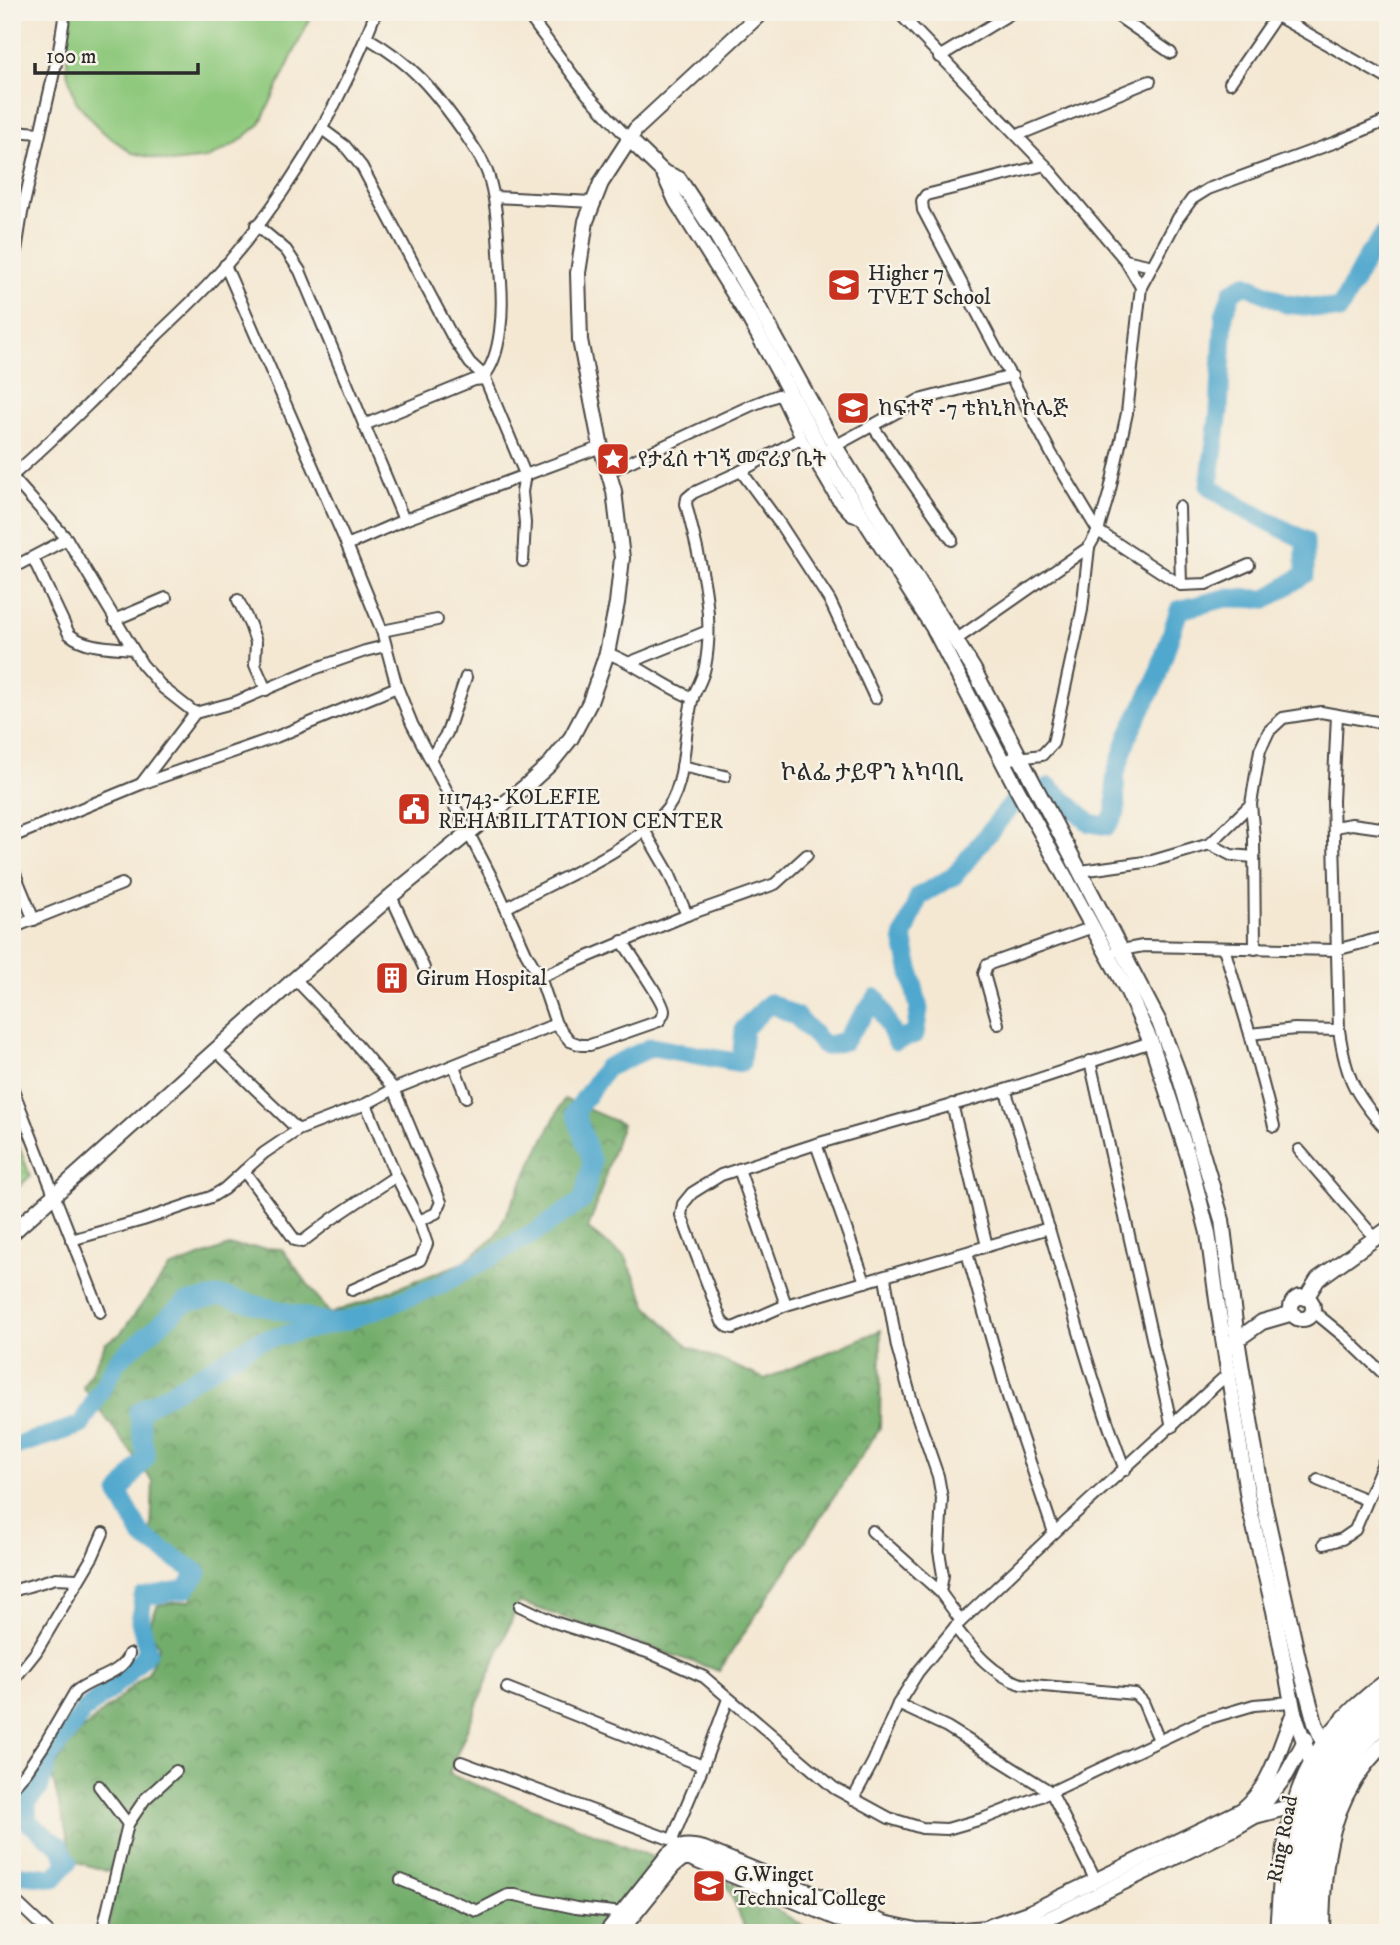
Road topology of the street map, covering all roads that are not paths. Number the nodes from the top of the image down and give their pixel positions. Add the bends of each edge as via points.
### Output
1 (65, 12) edge
2 (376, 12) edge
3 (526, 12) edge
4 (762, 12) edge
5 (898, 12) edge
6 (1013, 12) edge
7 (1112, 12) edge
8 (1273, 14) edge
9 (366, 37) junction
10 (1171, 52) dead end
11 (939, 57) junction
12 (1388, 79) edge
13 (1150, 81) dead end
14 (1230, 83) dead end
15 (1388, 120) edge
16 (322, 129) junction
17 (12, 131) edge
18 (40, 133) junction
19 (1018, 135) junction
20 (628, 138) junction
21 (1045, 165) junction
22 (494, 197) junction
23 (592, 202) junction
24 (256, 225) junction
25 (1125, 260) junction
26 (225, 265) junction
27 (1152, 266) junction
28 (12, 276) edge
29 (1141, 287) junction
30 (1012, 376) junction
31 (485, 377) junction
32 (364, 425) junction
33 (872, 425) junction
34 (810, 428) junction
35 (835, 446) junction
36 (601, 447) junction
37 (741, 471) junction
38 (608, 472) junction
39 (525, 474) junction
40 (12, 476) edge
41 (1179, 507) dead end
42 (404, 520) junction
43 (1098, 531) junction
44 (67, 539) junction
45 (952, 540) dead end
46 (347, 545) junction
47 (1089, 547) junction
48 (33, 558) junction
49 (523, 561) dead end
50 (1250, 565) dead end
51 (12, 568) edge
52 (1181, 585) junction
53 (166, 598) dead end
54 (238, 600) dead end
55 (114, 620) junction
56 (437, 621) dead end
57 (708, 631) junction
58 (382, 632) junction
59 (957, 639) junction
60 (385, 646) junction
61 (132, 649) junction
62 (607, 653) junction
63 (631, 662) junction
64 (466, 677) dead end
65 (397, 687) junction
66 (266, 690) junction
67 (692, 698) junction
68 (875, 698) dead end
69 (195, 713) junction
70 (1337, 715) junction
71 (1388, 724) edge
72 (1019, 757) junction
73 (430, 759) junction
74 (1002, 760) junction
75 (682, 766) junction
76 (725, 776) dead end
77 (141, 784) junction
78 (1251, 804) junction
79 (1334, 827) junction
80 (1388, 829) edge
81 (644, 830) junction
82 (468, 833) junction
83 (12, 837) edge
84 (1210, 844) junction
85 (807, 855) dead end
86 (1254, 857) junction
87 (12, 867) edge
88 (1081, 871) junction
89 (122, 884) dead end
90 (391, 896) junction
91 (506, 908) junction
92 (687, 915) junction
93 (34, 920) junction
94 (1093, 927) junction
95 (12, 928) edge
96 (1388, 936) edge
97 (622, 941) junction
98 (1121, 948) junction
99 (1224, 948) junction
100 (1255, 949) junction
101 (1336, 950) junction
102 (1107, 955) junction
103 (424, 968) dead end
104 (540, 977) junction
105 (295, 979) junction
106 (556, 1024) junction
107 (998, 1024) dead end
108 (1339, 1031) junction
109 (1250, 1034) junction
110 (1151, 1042) junction
111 (216, 1051) junction
112 (1090, 1061) junction
113 (454, 1066) junction
114 (12, 1087) edge
115 (394, 1089) junction
116 (1005, 1090) junction
117 (466, 1097) dead end
118 (366, 1104) junction
119 (952, 1104) junction
120 (1274, 1126) dead end
121 (298, 1130) junction
122 (1388, 1132) edge
123 (816, 1144) junction
124 (1299, 1150) dead end
125 (739, 1169) junction
126 (244, 1171) junction
127 (396, 1176) junction
128 (53, 1196) junction
129 (419, 1221) junction
130 (1049, 1228) junction
131 (1388, 1229) edge
132 (12, 1233) edge
133 (1375, 1238) junction
134 (71, 1240) junction
135 (987, 1246) junction
136 (967, 1253) junction
137 (886, 1278) junction
138 (865, 1282) junction
139 (352, 1290) dead end
140 (1309, 1304) junction
141 (786, 1305) junction
142 (100, 1312) dead end
143 (1237, 1339) junction
144 (1224, 1349) junction
145 (1242, 1365) junction
146 (1228, 1373) junction
147 (1388, 1378) edge
148 (1172, 1427) junction
149 (1388, 1451) edge
150 (1125, 1470) junction
151 (1318, 1480) dead end
152 (1367, 1500) junction
153 (872, 1531) dead end
154 (103, 1532) dead end
155 (1054, 1533) junction
156 (1324, 1544) dead end
157 (77, 1578) junction
158 (12, 1591) edge
159 (940, 1592) junction
160 (520, 1606) dead end
161 (958, 1624) junction
162 (129, 1654) dead end
163 (1293, 1670) junction
164 (1388, 1680) edge
165 (12, 1682) edge
166 (507, 1688) dead end
167 (1388, 1697) edge
168 (727, 1699) junction
169 (898, 1704) junction
170 (1293, 1707) junction
171 (1388, 1718) edge
172 (1315, 1723) junction
173 (1158, 1740) junction
174 (1388, 1740) edge
175 (1323, 1741) junction
176 (1303, 1744) junction
177 (461, 1762) dead end
178 (1311, 1762) junction
179 (703, 1766) junction
180 (176, 1771) dead end
181 (99, 1786) dead end
182 (12, 1788) edge
183 (1051, 1792) junction
184 (853, 1799) junction
185 (1293, 1806) junction
186 (1255, 1816) junction
187 (128, 1824) junction
188 (676, 1844) junction
189 (401, 1880) dead end
190 (1096, 1881) junction
191 (12, 1898) edge
192 (623, 1913) junction
193 (1035, 1917) junction
194 (49, 1933) edge
195 (102, 1933) edge
196 (606, 1933) edge
197 (619, 1933) edge
198 (874, 1933) edge
199 (1013, 1933) edge
200 (1060, 1933) edge
201 (1277, 1933) edge
202 (1291, 1933) edge
203 (1307, 1933) edge
204 (1322, 1933) edge

1 - 18 street
2 - 9 street
3 - 20 street via 587,94
4 - 20 main road
5 - 11 street
6 - 11 street
7 - 10 street
8 - 12 street
8 - 14 street
9 - 16 street
9 - 22 street via 405,61 443,103 479,156
11 - 19 street
13 - 19 street
15 - 27 street via 1198,194 1178,218
16 - 24 street
16 - 31 street via 345,146 362,167 452,336
17 - 18 street
18 - 28 street
19 - 21 street
20 - 23 main road
20 - 34 main road via 663,172
21 - 25 street
21 - 30 street via 930,194 922,201
22 - 23 street
22 - 31 street via 502,316
23 - 36 main road via 579,255 578,307
24 - 26 street
24 - 32 street via 296,263
25 - 27 street
25 - 29 street
26 - 40 street via 60,434
26 - 46 street
27 - 29 street
29 - 43 street via 1127,413
30 - 33 street via 919,400
30 - 43 street
31 - 32 street
31 - 39 street
32 - 42 street
33 - 35 street
33 - 45 street
34 - 35 main road
34 - 37 street
34 - 38 street via 776,395
34 - 74 main road via 934,629
35 - 59 main road
36 - 38 main road
36 - 39 street
37 - 57 street via 691,494 686,501 705,590
37 - 68 street via 830,601
38 - 62 main road via 622,558
39 - 42 street
39 - 49 street
40 - 44 street
41 - 52 street
42 - 46 street
43 - 47 street
43 - 52 street
44 - 48 street
44 - 55 street
46 - 58 street
47 - 59 street
47 - 72 street via 1082,610 1052,743 1042,755
48 - 51 street
48 - 61 street via 69,634 89,644
50 - 52 street via 1206,584
53 - 55 street
54 - 66 street via 256,642 255,664
55 - 61 street
56 - 58 street
57 - 63 street
57 - 67 street via 705,668
58 - 60 street
59 - 72 main road
60 - 65 street
60 - 66 street
61 - 69 street via 151,676
62 - 63 street
62 - 82 main road via 590,702 563,750
63 - 67 street via 659,683
64 - 73 street via 447,733
65 - 73 street
65 - 77 street via 276,737
66 - 69 street
67 - 75 street
69 - 77 street
70 - 71 street
70 - 78 street via 1295,715 1274,725 1259,750
70 - 79 street
72 - 74 street
72 - 88 main road
73 - 82 street
74 - 94 main road
75 - 76 street
75 - 81 street via 670,804
77 - 83 street
78 - 84 street
78 - 86 street
79 - 80 street via 1352,824
79 - 101 street
81 - 91 street
81 - 92 street
82 - 90 main road
82 - 91 street
84 - 86 street via 1231,855
84 - 88 street via 1152,861
85 - 92 street via 775,884
86 - 100 street
87 - 93 street
88 - 98 main road
89 - 93 street
90 - 103 street
90 - 105 main road
91 - 104 street
92 - 97 street
93 - 95 street
94 - 102 main road
94 - 107 street via 988,965 985,977
96 - 101 street
97 - 104 street
97 - 106 street via 664,1010 659,1021 590,1045 570,1041
98 - 99 street
98 - 102 street
98 - 143 main road via 1172,1053 1216,1196
99 - 100 street
99 - 109 street
100 - 101 street
101 - 108 street
102 - 110 main road
104 - 106 street
105 - 111 main road
105 - 115 street
106 - 113 street
108 - 109 street
108 - 122 street via 1349,1077
109 - 120 street
110 - 112 street
110 - 144 main road via 1204,1214
111 - 121 street
111 - 128 main road
112 - 116 street
112 - 148 street
113 - 115 street
113 - 117 street
114 - 128 street
115 - 118 street
115 - 129 street via 441,1202 436,1213
116 - 119 street
116 - 130 street
118 - 121 street
118 - 127 street
119 - 123 street
119 - 135 street
121 - 126 street
123 - 125 street
123 - 138 street
124 - 133 street
125 - 141 street
125 - 141 street via 697,1188 683,1204 681,1215 722,1322 733,1328
126 - 127 street via 295,1240 302,1242
126 - 134 street via 211,1197
127 - 129 street
128 - 132 main road
128 - 134 street
129 - 139 street via 427,1244 419,1259
130 - 135 street
130 - 150 street
131 - 133 main road
133 - 140 main road via 1318,1279
134 - 142 street
135 - 136 street
136 - 137 street
136 - 155 street via 1008,1397
137 - 138 street
137 - 159 street via 897,1347 943,1498
138 - 141 street
140 - 143 main road via 1294,1300 1293,1312 1262,1322
140 - 147 street
143 - 144 main road
143 - 145 main road
144 - 146 main road
145 - 146 street
145 - 163 main road
146 - 148 street
146 - 163 main road via 1247,1495
148 - 150 street
149 - 152 street
150 - 155 street
151 - 152 street
152 - 156 street via 1355,1530
153 - 159 street
154 - 157 street
155 - 161 street
157 - 158 street via 57,1578
157 - 165 street via 36,1652
159 - 161 street
160 - 168 street via 683,1667 704,1677
161 - 169 street
161 - 173 street via 988,1667 1010,1680 1135,1694 1143,1702
162 - 182 street via 122,1667 75,1692
163 - 170 main road
163 - 172 main road
164 - 175 main road
166 - 179 street
167 - 202 highway, Ring Road via 1341,1741 1312,1795 1298,1857
168 - 179 street
168 - 184 street via 807,1767
169 - 183 street via 947,1727
169 - 184 street
170 - 173 street via 1254,1705
170 - 176 main road
170 - 190 main road via 1269,1777 1248,1805
171 - 203 highway, Ring Road via 1355,1750 1331,1793 1312,1867
172 - 175 main road
172 - 176 main road
173 - 183 street
174 - 204 main road via 1361,1769 1336,1816 1324,1865
175 - 178 main road
176 - 178 main road
176 - 186 main road
177 - 188 street
178 - 185 main road
179 - 188 street
180 - 187 street via 145,1799
181 - 187 street
183 - 184 street via 947,1829 905,1824
183 - 190 street
185 - 186 main road
185 - 201 main road via 1283,1855
186 - 193 main road
187 - 195 street
188 - 192 main road
188 - 193 main road via 704,1849 862,1916 900,1927 971,1930
189 - 192 street via 477,1911 515,1895
190 - 193 main road
191 - 194 street
192 - 196 main road
193 - 199 main road
193 - 200 street
197 - 198 main road via 683,1858

